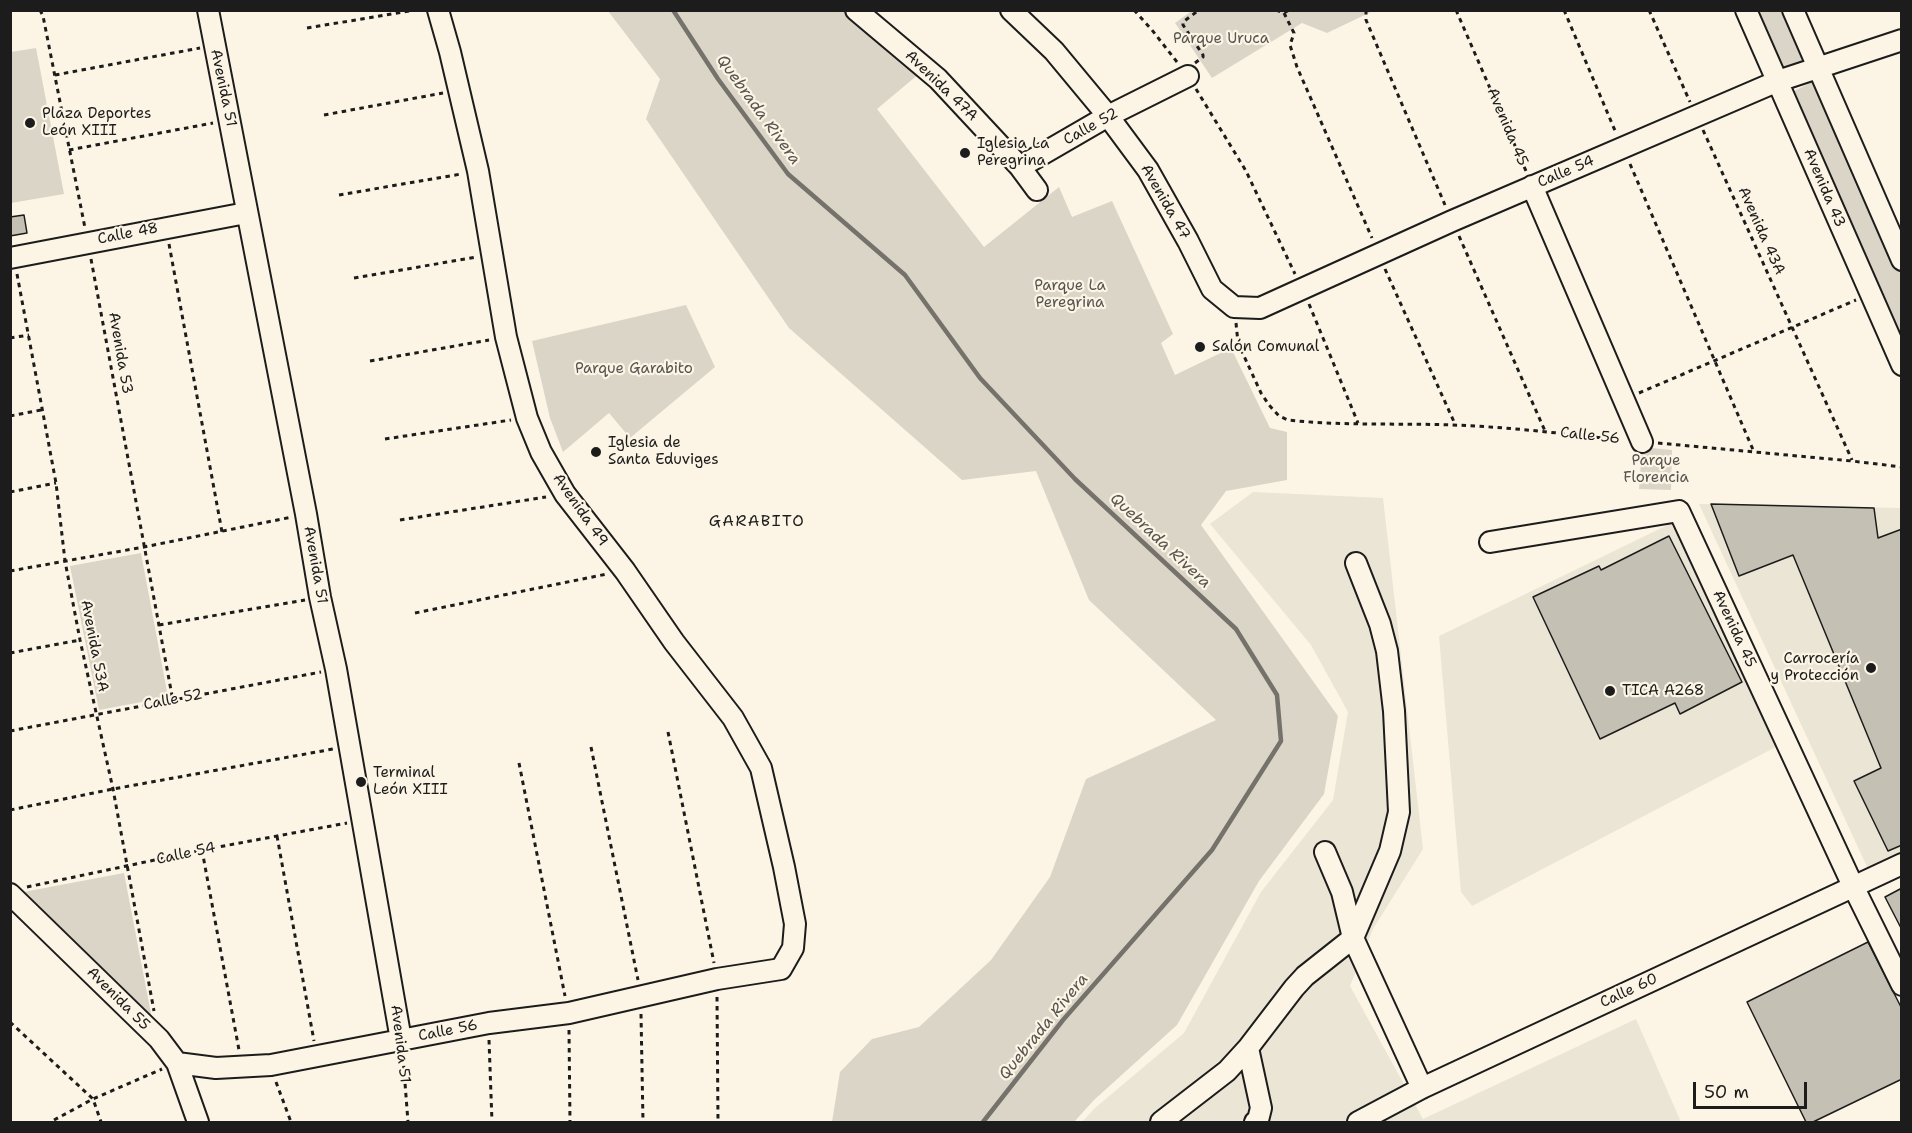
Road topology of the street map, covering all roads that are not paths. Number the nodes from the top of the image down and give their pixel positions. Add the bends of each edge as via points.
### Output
1 (207, 10) edge
2 (438, 10) edge
3 (856, 10) edge
4 (1011, 10) edge
5 (1746, 10) edge
6 (1793, 10) edge
7 (1902, 40) edge
8 (1817, 66) junction
9 (1186, 73) road end
10 (1778, 81) junction
11 (1108, 116) junction
12 (1020, 167) junction
13 (1532, 186) junction
14 (1037, 190) dead end
15 (246, 213) junction
16 (12, 257) edge
17 (1902, 260) edge
18 (1234, 307) joint
19 (1902, 365) edge
20 (1642, 442) road end
21 (1490, 542) dead end
22 (1356, 563) dead end
23 (1325, 852) dead end
24 (1902, 864) edge
25 (1853, 886) junction
26 (16, 891) edge
27 (1353, 938) junction
28 (781, 969) joint
29 (1902, 985) edge
30 (401, 1040) junction
31 (1248, 1048) junction
32 (177, 1062) junction
33 (1422, 1088) junction
34 (198, 1122) edge
35 (1161, 1122) edge
36 (1255, 1122) edge
37 (1358, 1122) edge

1 - 15 street, Avenida 51
2 - 28 street, Avenida 49 via 478,171 506,337 527,418 565,494 734,718 761,768 795,924 793,948
3 - 12 street, Avenida 47A via 938,80
4 - 11 street, Avenida 47 via 1054,51
5 - 10 street, Avenida 43
6 - 8 street
7 - 8 street, Calle 54
8 - 10 street, Calle 54
8 - 17 street
9 - 11 street, Calle 52
10 - 13 street, Calle 54
10 - 19 street, Avenida 43
11 - 12 street, Calle 52
11 - 18 street, Avenida 47 via 1148,170 1212,290
12 - 14 street
13 - 18 street, Calle 54 via 1260,308
13 - 20 street
15 - 16 street, Calle 48
15 - 30 street, Avenida 51 via 336,669
21 - 25 street, Avenida 45 via 1679,511
22 - 27 street via 1387,651 1399,812 1390,851
23 - 27 street via 1342,892
24 - 25 street, Calle 60
25 - 29 street, Avenida 45
25 - 33 street, Calle 60
26 - 32 street, Avenida 55
27 - 31 street via 1305,976
27 - 33 street
28 - 30 street, Calle 56 via 717,979 568,1013
30 - 32 street, Calle 56 via 271,1065 216,1068
31 - 35 street via 1227,1071
31 - 36 street via 1261,1108
32 - 34 street, Avenida 55
33 - 37 street, Calle 60

